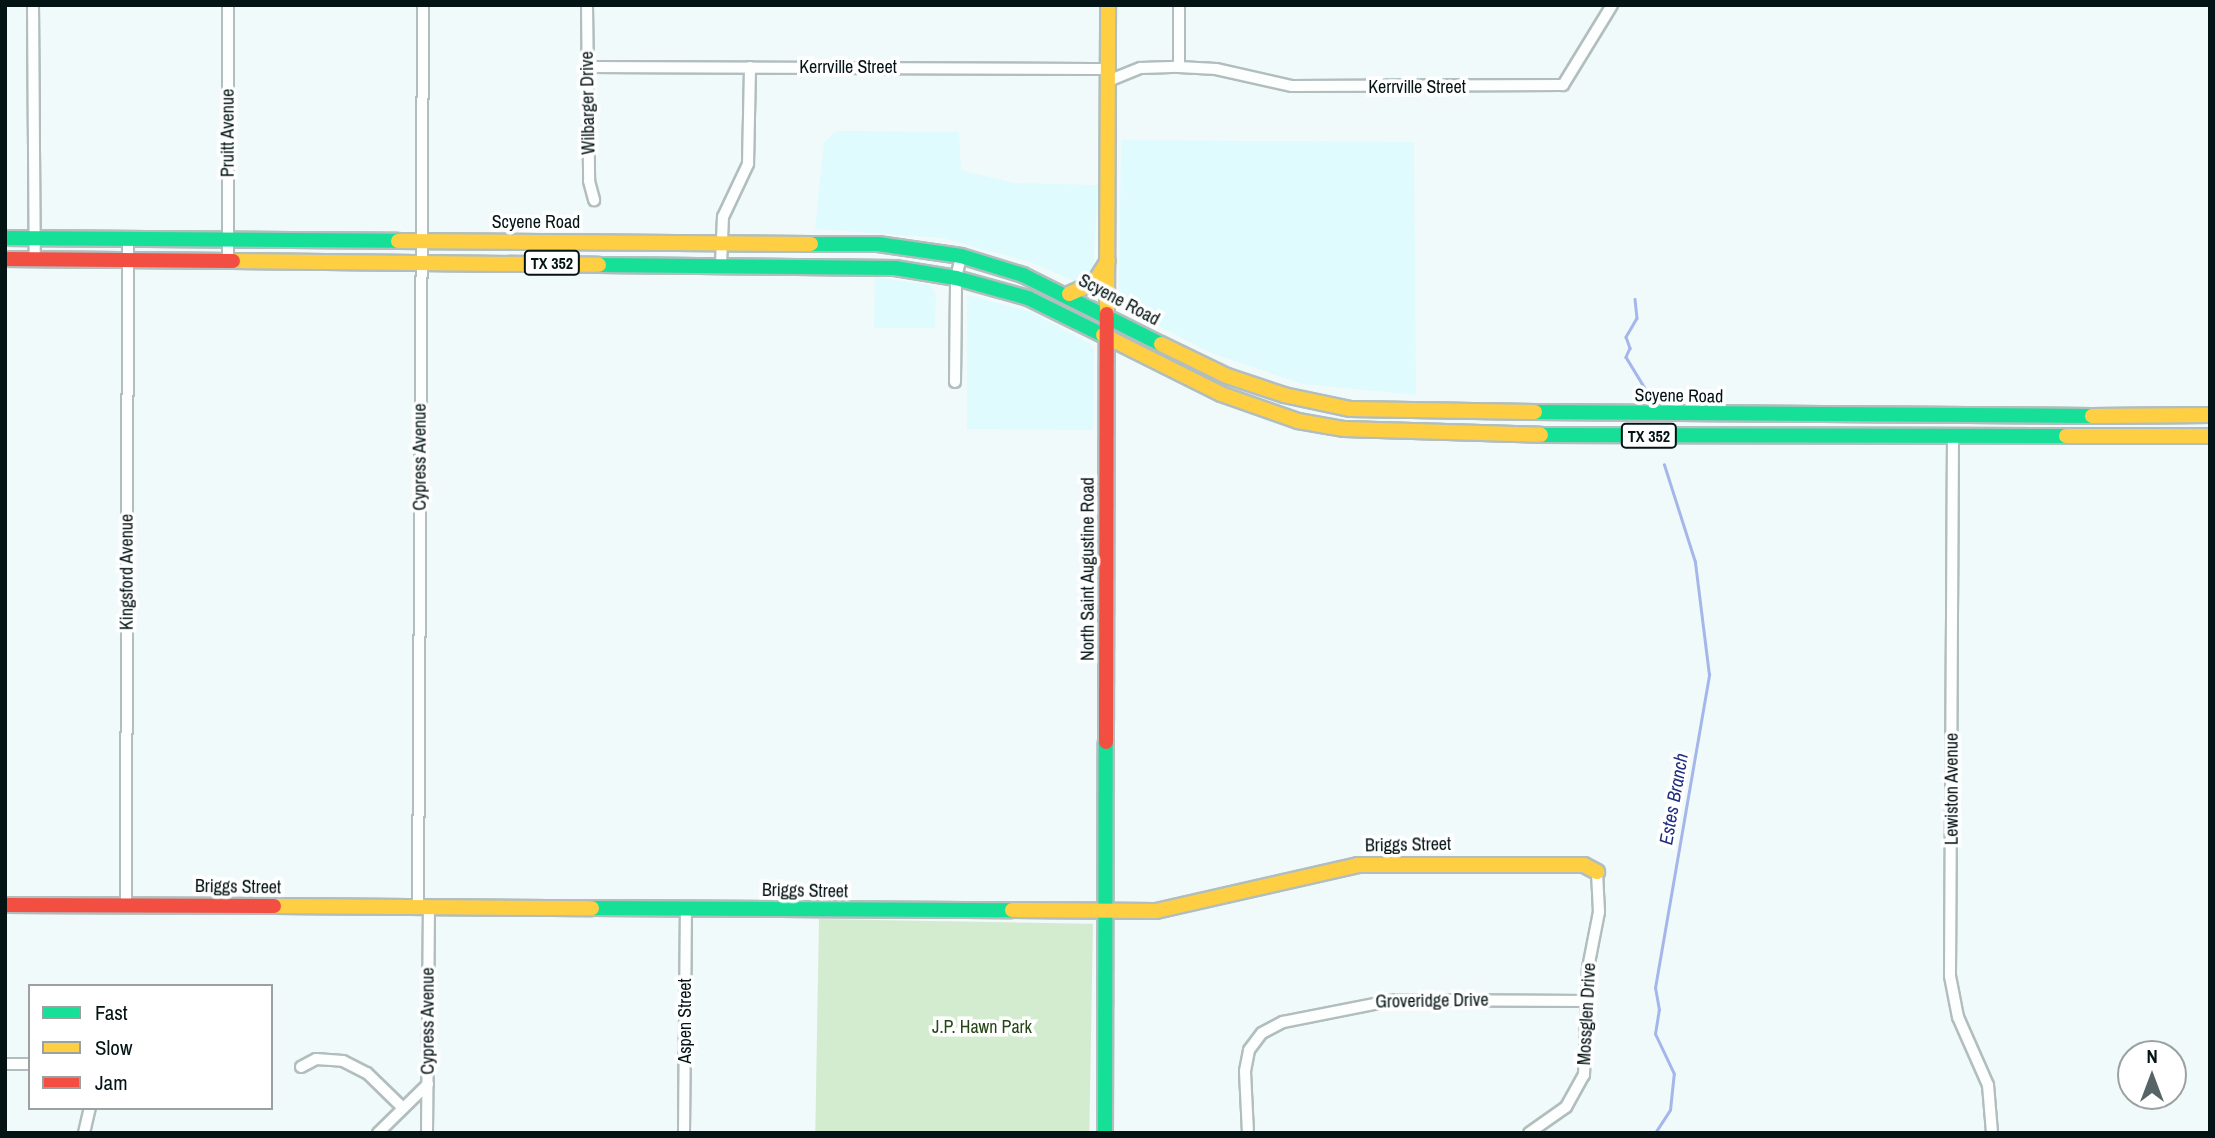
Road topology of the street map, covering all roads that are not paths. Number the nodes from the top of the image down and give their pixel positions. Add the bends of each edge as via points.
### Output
1 (33, 5) edge
2 (228, 5) edge
3 (424, 5) edge
4 (587, 5) edge
5 (1108, 5) edge
6 (1179, 5) edge
7 (1612, 5) edge
8 (588, 67) junction
9 (750, 67) junction
10 (1179, 67) junction
11 (1108, 75) junction
12 (594, 200) dead end
13 (5, 237) edge
14 (34, 238) junction
15 (128, 238) junction
16 (229, 239) junction
17 (424, 240) junction
18 (721, 243) junction
19 (961, 256) junction
20 (5, 259) edge
21 (35, 260) junction
22 (128, 260) junction
23 (228, 261) junction
24 (1108, 261) junction
25 (420, 262) junction
26 (721, 264) junction
27 (956, 278) junction
28 (1069, 295) junction
29 (1108, 314) junction
30 (1108, 337) junction
31 (955, 382) dead end
32 (2210, 415) edge
33 (1950, 418) junction
34 (1966, 418) junction
35 (2210, 436) edge
36 (1953, 437) junction
37 (1597, 872) joint
38 (5, 905) edge
39 (126, 906) junction
40 (424, 909) junction
41 (685, 909) junction
42 (1105, 911) junction
43 (1587, 1001) junction
44 (5, 1064) edge
45 (28, 1064) edge
46 (301, 1067) dead end
47 (428, 1084) junction
48 (403, 1108) junction
49 (90, 1110) edge
50 (85, 1133) edge
51 (378, 1133) edge
52 (427, 1133) edge
53 (684, 1133) edge
54 (1105, 1133) edge
55 (1248, 1133) edge
56 (1529, 1133) edge
57 (1992, 1133) edge

1 - 14 street
2 - 16 street, Pruitt Avenue
3 - 17 street, Cypress Avenue
4 - 8 street, Wilbarger Drive
5 - 11 main road, North Saint Augustine Road
6 - 10 street
7 - 10 street, Kerrville Street via 1563,85 1293,86 1216,69
8 - 9 street, Kerrville Street
8 - 12 street, Wilbarger Drive via 589,181
9 - 11 street, Kerrville Street
9 - 18 street via 748,164 723,217
10 - 11 street, Kerrville Street
11 - 24 main road, North Saint Augustine Road
13 - 14 main road, Scyene Road / TX 352
14 - 15 main road, Scyene Road / TX 352
14 - 21 street
15 - 16 main road, Scyene Road / TX 352
15 - 22 street, Kingsford Avenue
16 - 17 main road, Scyene Road / TX 352
16 - 23 street, Pruitt Avenue
17 - 18 main road, Scyene Road / TX 352
17 - 25 street, Cypress Avenue
18 - 19 main road, Scyene Road / TX 352 via 878,244
18 - 26 street
19 - 27 street
19 - 28 main road, Scyene Road / TX 352
20 - 21 main road, TX 352
21 - 22 main road, TX 352
22 - 23 main road, TX 352
22 - 39 street, Kingsford Avenue
23 - 25 main road, TX 352
24 - 28 main road via 1094,283
24 - 29 main road, North Saint Augustine Road
25 - 26 main road, TX 352
25 - 40 street, Cypress Avenue
26 - 27 main road, TX 352 via 895,268
27 - 30 main road, TX 352 via 1028,298
27 - 31 street
28 - 29 main road, Scyene Road / TX 352
29 - 30 main road, North Saint Augustine Road
29 - 33 main road, Scyene Road / TX 352 via 1237,380 1350,409
30 - 36 main road, TX 352 via 1222,394 1298,421 1344,429 1590,437
30 - 42 main road, North Saint Augustine Road
32 - 34 main road, Scyene Road / TX 352
33 - 34 main road, Scyene Road / TX 352
33 - 36 street, Lewiston Avenue
34 - 36 street
35 - 36 main road, TX 352
36 - 57 street, Lewiston Avenue via 1950,976 1958,1017 1988,1085
37 - 42 main road, Briggs Street via 1584,865 1368,864 1174,910
37 - 43 street, Mossglen Drive via 1599,912 1590,951
38 - 39 main road, Briggs Street
39 - 40 main road, Briggs Street
40 - 41 main road, Briggs Street
40 - 47 street, Cypress Avenue
41 - 42 main road, Briggs Street
41 - 53 street, Aspen Street
42 - 54 main road, North Saint Augustine Road
43 - 55 street, Groveridge Drive via 1394,1000 1283,1022 1262,1033 1249,1050
43 - 56 street, Mossglen Drive via 1587,1054 1580,1088 1566,1107
44 - 45 street
46 - 48 street via 316,1059 343,1061 367,1073
47 - 48 street
47 - 52 street, Cypress Avenue
48 - 51 street
49 - 50 street

